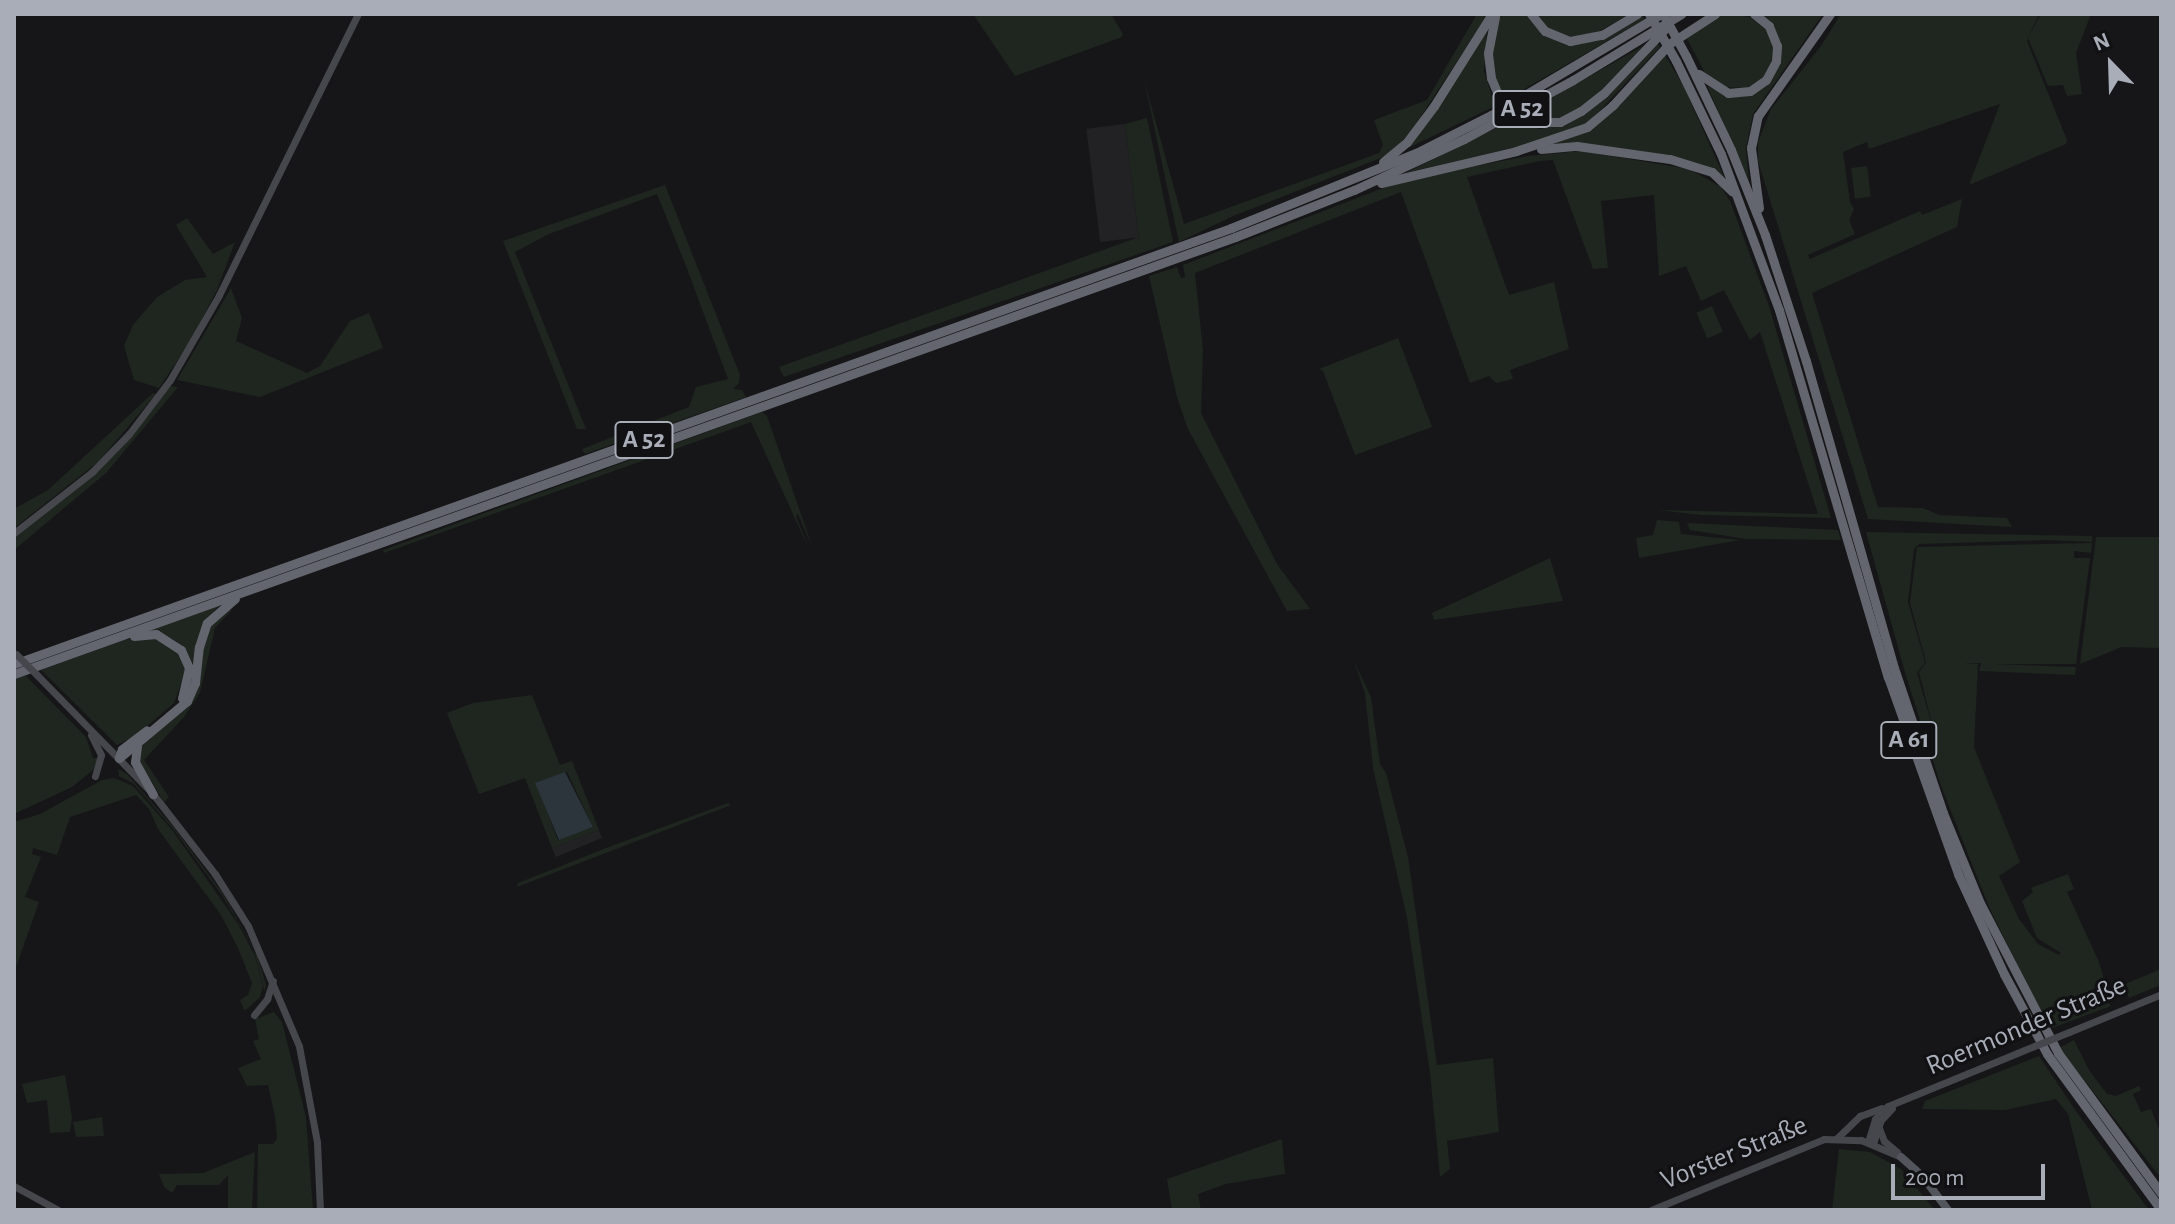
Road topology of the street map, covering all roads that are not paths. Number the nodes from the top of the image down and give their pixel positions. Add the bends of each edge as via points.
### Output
1 (358, 14) edge
2 (1494, 14) edge
3 (1531, 14) edge
4 (1637, 14) edge
5 (1649, 14) edge
6 (1660, 14) edge
7 (1682, 14) edge
8 (1715, 14) edge
9 (1754, 14) edge
10 (1828, 16) edge
11 (1693, 69) junction
12 (1516, 151) junction
13 (1366, 174) junction
14 (1354, 190) junction
15 (1740, 203) junction
16 (1765, 235) junction
17 (16, 531) edge
18 (295, 573) junction
19 (69, 654) junction
20 (15, 657) edge
21 (14, 674) edge
22 (84, 723) junction
23 (137, 746) junction
24 (119, 758) junction
25 (95, 776) dead end
26 (153, 794) junction
27 (273, 979) junction
28 (2161, 994) edge
29 (254, 1015) dead end
30 (1908, 1098) junction
31 (1888, 1106) junction
32 (1879, 1125) junction
33 (1834, 1139) junction
34 (1871, 1143) junction
35 (2131, 1155) junction
36 (1901, 1157) junction
37 (14, 1186) edge
38 (2161, 1186) edge
39 (2161, 1193) edge
40 (58, 1210) edge
41 (320, 1210) edge
42 (1651, 1210) edge
43 (1948, 1210) edge
44 (2161, 1210) edge

1 - 17 main road via 219,295 170,380 92,472
2 - 7 highway, bridge via 1488,53 1502,104 1528,122 1560,122 1581,111
2 - 13 highway via 1407,142
3 - 4 highway via 1545,31 1570,41 1602,35
5 - 15 highway, A 61, bridge via 1704,114
6 - 11 highway, A 61, bridge
6 - 13 highway, A 52 via 1491,115
7 - 14 highway, A 52 via 1515,113
8 - 12 highway via 1669,44 1587,127
9 - 11 highway via 1769,26 1777,46 1766,80 1750,91 1728,93
10 - 16 highway via 1764,103 1753,130 1752,169
11 - 16 highway, A 61
12 - 14 highway
12 - 15 highway via 1577,146 1695,165 1721,177
13 - 20 highway, A 52 via 1118,271
14 - 18 highway, A 52 via 959,338
15 - 44 highway, A 61 via 1811,411 1896,702 1958,874 2047,1054
16 - 35 highway, A 61 via 1894,668 1948,825 2029,1000 2080,1086
18 - 19 highway, A 52
18 - 23 highway via 214,614 202,633 187,701
19 - 21 highway, A 52
19 - 24 highway via 143,634 165,637 184,653 189,680 184,696 122,749
20 - 22 main road, bridge
22 - 24 main road
22 - 25 main road via 100,752
23 - 24 highway
23 - 26 highway via 135,762
24 - 26 main road
26 - 27 main road via 236,905
27 - 29 main road via 267,999
27 - 41 main road via 299,1046 312,1106
28 - 30 main road, Roermonder Straße, bridge
30 - 31 main road, Roermonder Straße
30 - 32 main road, Roermonder Straße via 1886,1113
31 - 33 main road, Roermonder Straße via 1863,1115
31 - 34 main road via 1875,1119
32 - 34 main road, Roermonder Straße
32 - 36 main road via 1883,1139
33 - 34 main road
33 - 42 main road, Vorster Straße via 1810,1143
34 - 36 main road
35 - 38 highway
35 - 39 highway, A 61
36 - 43 main road
37 - 40 main road

